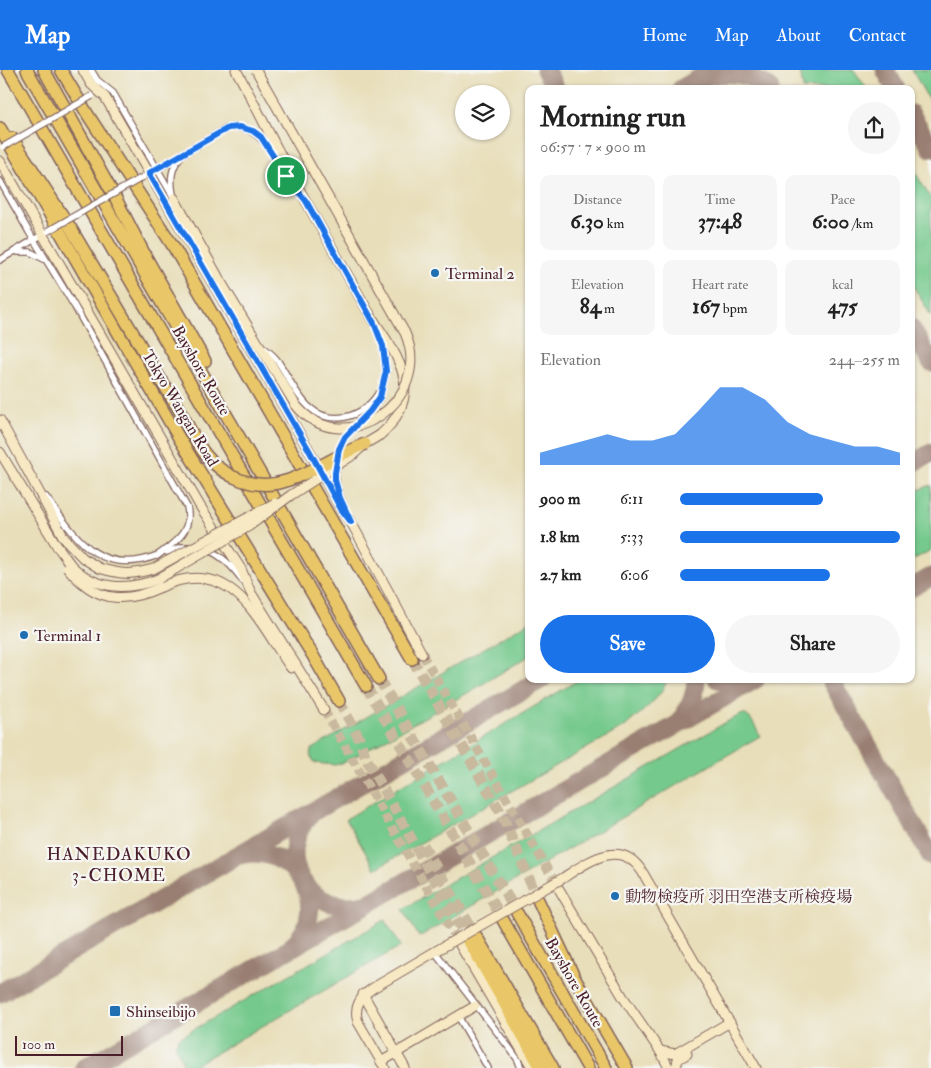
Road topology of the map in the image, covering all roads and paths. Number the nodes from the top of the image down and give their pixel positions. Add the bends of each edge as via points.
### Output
1 (0, 70) edge
2 (8, 70) edge
3 (27, 70) edge
4 (44, 70) edge
5 (61, 70) edge
6 (83, 70) edge
7 (91, 70) edge
8 (236, 70) edge
9 (256, 70) edge
10 (96, 94) junction
11 (39, 122) junction
12 (0, 123) edge
13 (0, 128) edge
14 (2, 148) edge
15 (183, 153) junction
16 (0, 161) edge
17 (150, 173) junction
18 (0, 181) edge
19 (174, 198) junction
20 (306, 201) junction
21 (42, 235) junction
22 (13, 252) junction
23 (0, 260) edge
24 (48, 263) junction
25 (374, 323) junction
26 (258, 341) junction
27 (382, 388) junction
28 (230, 419) junction
29 (0, 420) edge
30 (365, 444) junction
31 (0, 452) edge
32 (36, 484) junction
33 (291, 495) junction
34 (351, 522) junction
35 (57, 546) junction
36 (157, 556) junction
37 (251, 594) junction
38 (417, 656) joint
39 (379, 679) tunnel mouth
40 (366, 686) tunnel mouth
41 (318, 702) junction
42 (339, 702) tunnel mouth
43 (324, 710) tunnel mouth
44 (559, 889) tunnel mouth
45 (538, 900) tunnel mouth
46 (516, 912) tunnel mouth
47 (503, 920) tunnel mouth
48 (468, 940) junction
49 (435, 952) junction
50 (363, 994) junction
51 (475, 1006) junction
52 (458, 1016) junction
53 (731, 1024) junction
54 (660, 1051) junction
55 (396, 1052) junction
56 (522, 1052) junction
57 (383, 1065) edge
58 (405, 1068) edge
59 (488, 1068) edge
60 (521, 1068) edge
61 (528, 1068) edge
62 (533, 1068) edge
63 (541, 1068) edge
64 (553, 1068) edge
65 (588, 1068) edge
66 (606, 1068) edge
67 (627, 1068) edge
68 (669, 1068) edge
69 (676, 1068) edge
70 (756, 1068) edge

1 - 11 highway via 23,106
2 - 11 highway, Bayshore Route
3 - 28 highway, Bayshore Route
4 - 28 highway via 209,367
5 - 38 highway via 173,246
6 - 10 street
7 - 17 street via 97,80 113,93
8 - 20 street
9 - 26 street, bridge via 405,333 411,351 411,372 403,393 387,411 348,428 328,427 302,413
10 - 14 street, bridge
10 - 17 street
11 - 40 highway, Bayshore Route
12 - 30 highway, bridge via 70,227 205,454 222,470 239,480 263,485 287,481
13 - 42 highway, Tokyo Wangan Road via 179,438
15 - 17 street
15 - 19 street via 172,173
15 - 20 street via 228,128 247,128 261,137
16 - 21 street
17 - 19 street
17 - 21 street, bridge
17 - 34 street
18 - 21 street
19 - 26 street
20 - 25 street
21 - 22 street
21 - 24 street
21 - 37 street via 200,506 241,569
22 - 23 street
22 - 24 street via 30,252
24 - 36 street via 187,507 188,519 182,537
25 - 27 street via 386,357
25 - 30 street, bridge via 393,350 405,387 403,402 394,420 380,435
26 - 27 street via 276,359 307,407 328,418 360,413 374,401
27 - 34 street via 376,404 345,437 339,449 335,480
28 - 39 highway, Bayshore Route
29 - 32 street
30 - 33 street, bridge via 354,455
31 - 35 street
32 - 33 street, bridge via 64,538 83,558 99,568 133,574 153,569
32 - 36 street via 75,537 97,554 109,561
33 - 35 street, bridge via 214,547 158,579 140,585 119,587 94,581 78,571
34 - 38 street
35 - 41 street, bridge via 76,578 103,595 133,598 181,579 201,578 233,590 249,604
36 - 37 street via 182,547 206,549 235,570
37 - 41 street
41 - 43 street
44 - 54 street via 623,997
45 - 67 highway via 575,979
46 - 66 highway, Bayshore Route
47 - 65 highway, Bayshore Route
48 - 56 street
48 - 63 highway
48 - 64 highway
49 - 50 street
49 - 51 street
49 - 53 street, bridge via 595,858 609,854 626,856 643,873
50 - 55 street
50 - 57 street via 356,1015
51 - 52 street
51 - 60 street via 511,1050
52 - 55 street
52 - 59 street
53 - 54 street via 675,1054
53 - 69 street via 678,1059
53 - 70 street
54 - 68 street
55 - 57 street
55 - 58 street
56 - 61 street
56 - 62 street

